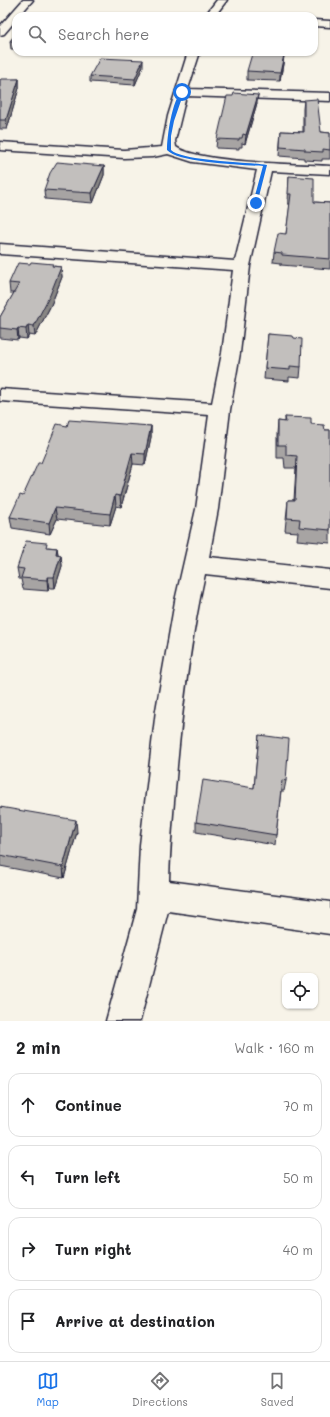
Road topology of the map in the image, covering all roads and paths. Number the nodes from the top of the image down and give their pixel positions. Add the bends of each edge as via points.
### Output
1 (28, 0) edge
2 (222, 0) edge
3 (18, 12) edge
4 (212, 12) edge
5 (12, 18) edge
6 (318, 23) edge
7 (330, 24) edge
8 (0, 32) edge
9 (193, 56) edge
10 (182, 92) junction
11 (330, 97) edge
12 (0, 146) edge
13 (169, 150) junction
14 (265, 166) junction
15 (330, 170) edge
16 (0, 249) edge
17 (242, 266) junction
18 (0, 395) edge
19 (220, 410) junction
20 (196, 564) junction
21 (330, 579) edge
22 (154, 894) junction
23 (330, 918) edge
24 (123, 1021) edge

1 - 3 street
2 - 4 street
5 - 8 street
6 - 7 street
9 - 10 street
10 - 11 street
10 - 13 street via 172,121
12 - 13 street via 124,154 148,154
13 - 14 street via 173,154 192,158
14 - 15 street
14 - 17 street
16 - 17 street
17 - 19 street via 232,345
18 - 19 street
19 - 20 street via 209,494
20 - 21 street
20 - 22 street via 169,710 156,838
22 - 23 street
22 - 24 street via 149,928

